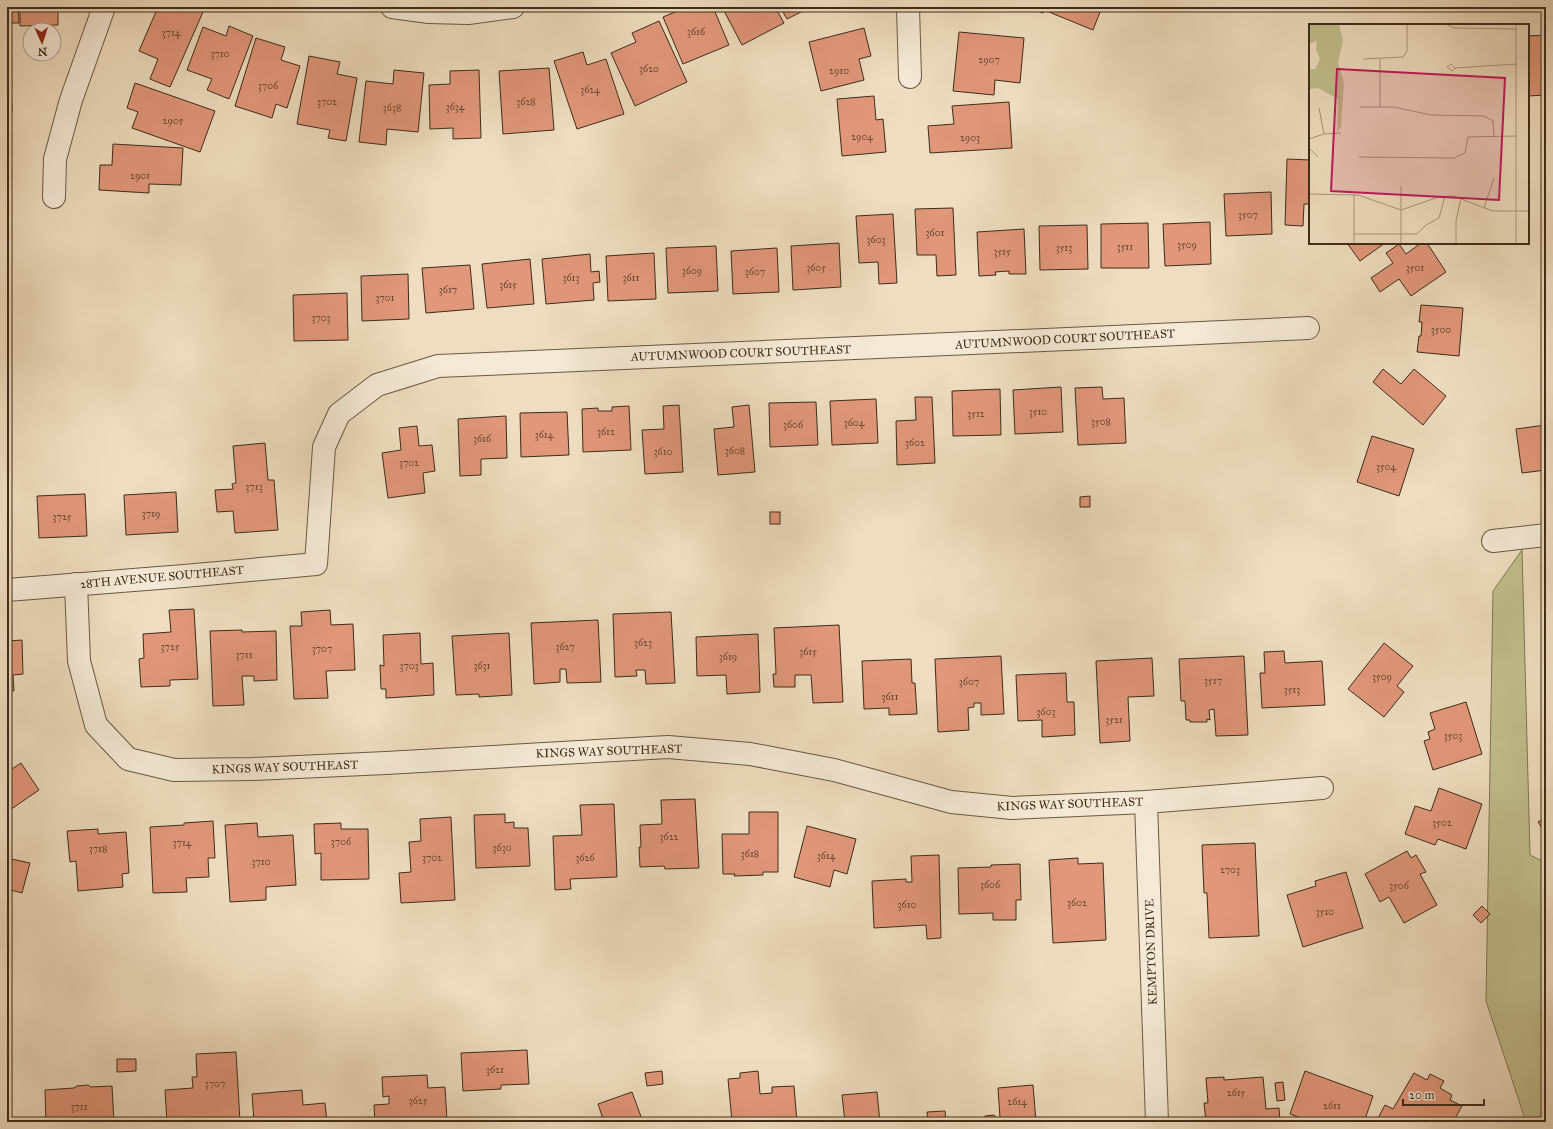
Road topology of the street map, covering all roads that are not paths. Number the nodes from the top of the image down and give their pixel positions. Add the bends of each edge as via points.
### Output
1 (104, 7) edge
2 (392, 7) edge
3 (908, 7) edge
4 (503, 8) edge
5 (910, 77) dead end
6 (54, 197) dead end
7 (1308, 328) dead end
8 (1546, 535) edge
9 (1493, 541) dead end
10 (316, 564) joint
11 (76, 584) junction
12 (7, 590) edge
13 (1322, 788) dead end
14 (1146, 802) junction
15 (1156, 1112) edge

1 - 6 street via 71,100 55,160
2 - 4 street via 429,12 468,13
3 - 5 street
7 - 10 street, AUTUMNWOOD COURT SOUTHEAST via 438,366 377,385 339,414 324,447
8 - 9 street
10 - 11 street, 28TH AVENUE SOUTHEAST
11 - 12 street, 28TH AVENUE SOUTHEAST
11 - 14 street, KINGS WAY SOUTHEAST via 79,661 96,726 128,759 174,770 386,763 668,747 750,754 834,770 951,802 1012,808
13 - 14 street, KINGS WAY SOUTHEAST
14 - 15 street, KEMPTON DRIVE

